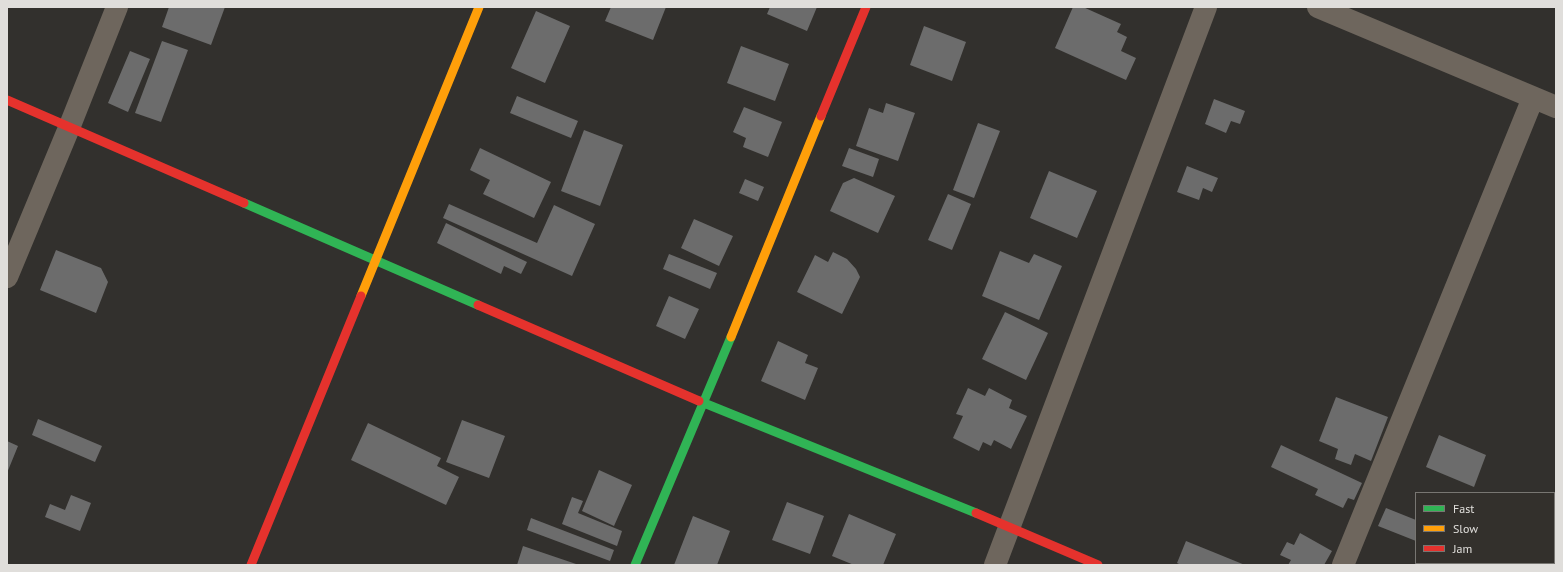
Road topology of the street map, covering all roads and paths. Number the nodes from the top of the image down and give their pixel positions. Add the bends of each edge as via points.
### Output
1 (117, 7) edge
2 (479, 7) edge
3 (866, 7) edge
4 (1206, 7) edge
5 (1318, 7) edge
6 (1533, 98) junction
7 (7, 100) edge
8 (1556, 107) edge
9 (69, 128) junction
10 (376, 260) junction
11 (7, 277) edge
12 (704, 403) junction
13 (1010, 527) junction
14 (251, 565) edge
15 (635, 565) edge
16 (994, 565) edge
17 (1098, 565) edge
18 (1343, 565) edge

1 - 9 street
2 - 10 street
3 - 12 street
4 - 13 street
5 - 6 street
6 - 8 street
6 - 18 street
7 - 9 street
9 - 10 street
9 - 11 street
10 - 12 street
10 - 14 street
12 - 13 street
12 - 15 street
13 - 16 street
13 - 17 street

